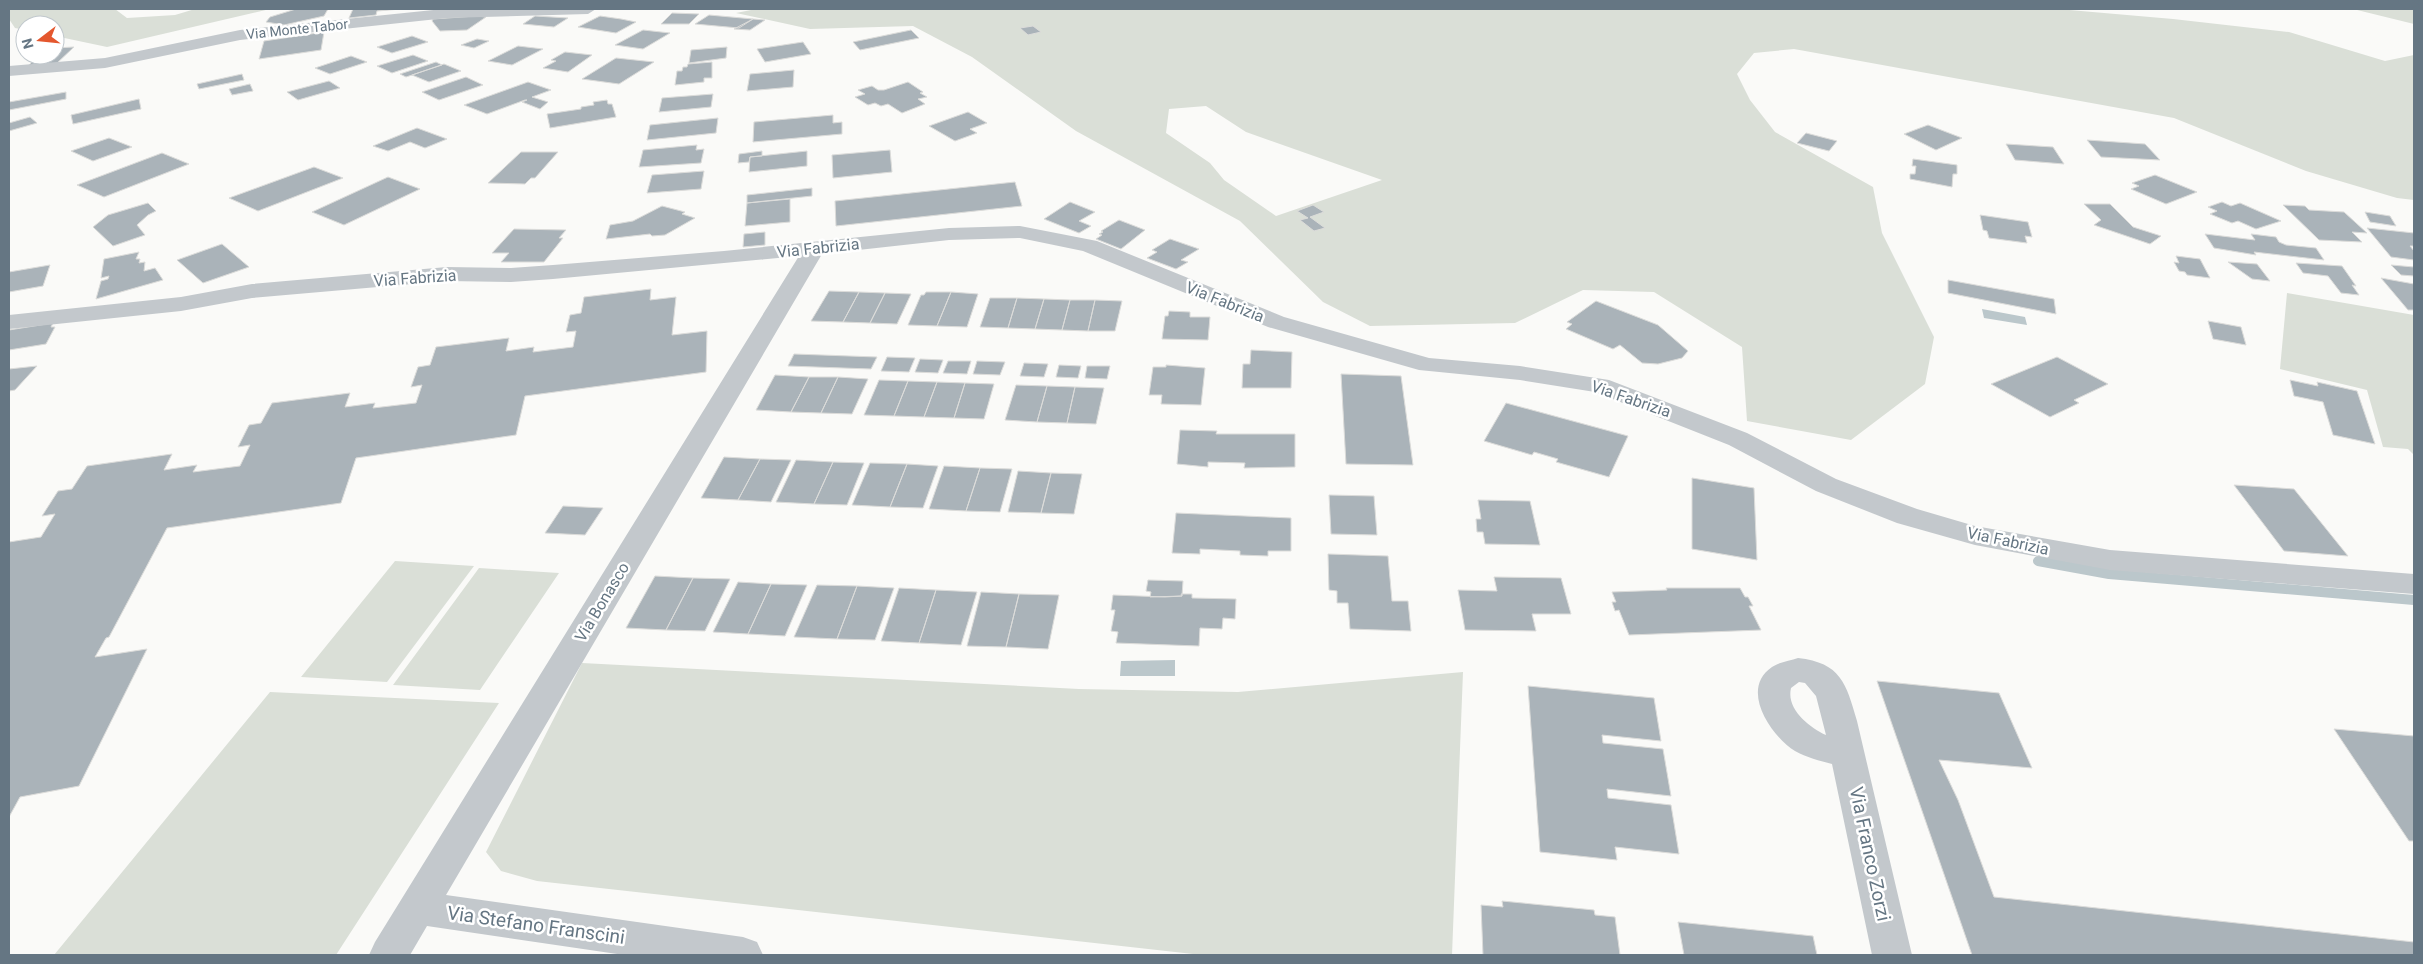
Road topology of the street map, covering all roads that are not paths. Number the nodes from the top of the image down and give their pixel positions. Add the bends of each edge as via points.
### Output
1 (588, 9) edge
2 (9, 71) edge
3 (814, 249) junction
4 (9, 322) edge
5 (2414, 584) edge
6 (1847, 754) dead end
7 (418, 908) junction
8 (389, 955) edge
9 (743, 955) edge
10 (1892, 955) edge

1 - 2 street, Via Monte Tabor via 447,13 240,35 105,63
3 - 4 street, Via Fabrizia via 553,272 447,274 252,291 181,304
3 - 5 street, Via Fabrizia via 990,232 1020,232 1068,240 1110,253 1244,311 1332,339 1428,365 1520,373 1600,385 1738,439 1826,484 1907,516 1975,535 2110,560
3 - 7 street, Via Bonasco
6 - 10 street, Via Franco Zorzi
7 - 8 street, Via Bonasco
7 - 9 street, Via Stefano Franscini

